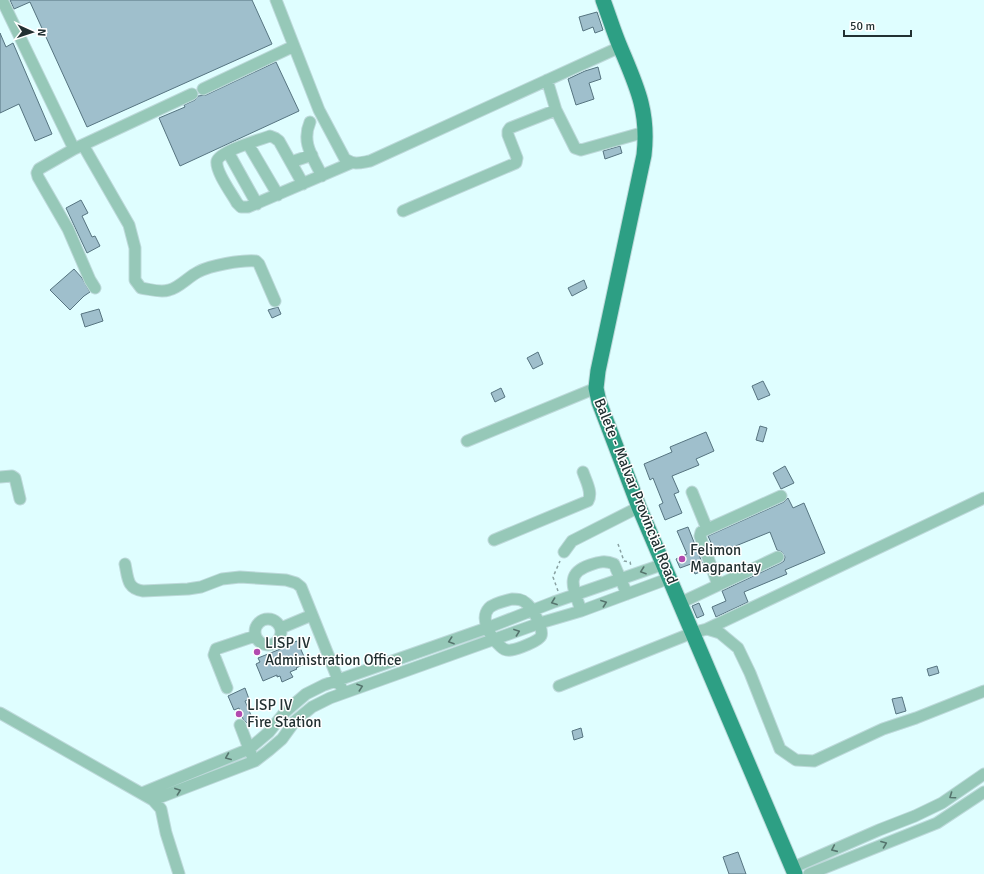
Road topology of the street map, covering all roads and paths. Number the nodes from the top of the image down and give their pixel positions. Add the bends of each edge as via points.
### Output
1 (276, 0) edge
2 (603, 0) edge
3 (3, 2) dead end
4 (294, 46) junction
5 (620, 47) junction
6 (547, 80) junction
7 (202, 89) dead end
8 (192, 94) dead end
9 (556, 110) junction
10 (310, 122) dead end
11 (645, 132) junction
12 (248, 144) junction
13 (79, 147) junction
14 (228, 152) junction
15 (312, 155) junction
16 (291, 162) junction
17 (351, 163) junction
18 (322, 176) junction
19 (303, 184) junction
20 (278, 195) junction
21 (257, 204) junction
22 (403, 211) dead end
23 (95, 288) dead end
24 (275, 301) dead end
25 (596, 388) junction
26 (467, 441) dead end
27 (583, 472) dead end
28 (0, 477) edge
29 (692, 492) dead end
30 (781, 496) dead end
31 (984, 498) edge
32 (20, 499) dead end
33 (639, 507) junction
34 (707, 529) junction
35 (494, 540) dead end
36 (564, 552) joint
37 (778, 557) dead end
38 (125, 564) dead end
39 (667, 571) junction
40 (621, 578) junction
41 (718, 585) junction
42 (627, 594) junction
43 (576, 595) junction
44 (562, 600) junction
45 (680, 603) junction
46 (532, 611) junction
47 (581, 611) junction
48 (312, 615) junction
49 (540, 623) junction
50 (281, 628) junction
51 (488, 628) junction
52 (699, 631) junction
53 (255, 636) junction
54 (494, 640) junction
55 (338, 680) junction
56 (559, 686) dead end
57 (227, 688) dead end
58 (984, 691) edge
59 (344, 693) junction
60 (0, 713) edge
61 (240, 725) dead end
62 (249, 749) junction
63 (254, 761) junction
64 (984, 774) edge
65 (142, 792) junction
66 (984, 792) edge
67 (153, 800) junction
68 (931, 809) junction
69 (937, 823) junction
70 (794, 871) edge
71 (180, 874) edge
72 (809, 874) edge

1 - 4 street
2 - 5 main road, Balete - Malvar Provincial Road
3 - 13 street
4 - 7 street
4 - 17 street via 319,110 345,159
5 - 6 street
5 - 11 main road, Balete - Malvar Provincial Road via 643,107
6 - 9 street
6 - 17 street via 370,161
8 - 13 street
9 - 11 street via 578,150
9 - 22 street via 510,128 508,135 517,158 516,163
10 - 15 street via 306,138
11 - 25 main road, Balete - Malvar Provincial Road via 644,155
12 - 14 street
12 - 16 street via 270,136 275,138
12 - 20 street
13 - 23 street via 37,173 68,229
13 - 24 street via 129,226 135,248 135,280 141,288 168,291 209,266 256,261
14 - 21 street
14 - 21 street via 217,162 219,171 241,207
15 - 16 street
15 - 18 street
16 - 19 street
17 - 18 street
18 - 19 street
19 - 20 street
20 - 21 street
25 - 26 street
25 - 33 main road, Balete - Malvar Provincial Road via 598,402
27 - 35 street via 590,493 588,501
28 - 32 street via 15,478
29 - 34 street
30 - 34 street
31 - 52 street
33 - 36 street via 572,541
33 - 39 main road, Balete - Malvar Provincial Road
34 - 41 street via 701,532 700,536
36 - 44 path via 553,577
37 - 41 street
38 - 48 street via 131,586 143,591 201,587 231,577 296,583 301,587
39 -> 40 street
39 - 42 street
39 - 45 main road, Balete - Malvar Provincial Road
40 - 42 street
40 - 43 street
40 - 43 street via 614,564 609,562 603,561 581,568 576,572 573,581
41 - 45 street
47 -> 42 street
43 - 44 street
43 - 47 street
44 -> 46 street
45 - 52 main road, Balete - Malvar Provincial Road
46 - 49 street
46 - 51 street
46 - 51 street via 527,603 518,599 493,605 485,617
47 - 49 street
48 - 50 street
48 - 55 street
54 -> 49 street
49 - 54 street via 542,631 538,640 512,650 506,650
50 - 53 street via 280,638 272,644 262,644
50 - 53 street via 274,620 264,619 256,625
51 - 54 street
51 -> 55 street
52 - 56 street
52 - 58 street via 720,633 738,648 780,749 796,760 814,761 883,729
52 - 70 main road, Balete - Malvar Provincial Road
53 - 57 street via 216,649 214,654
59 -> 54 street
55 - 59 street
55 - 62 street via 306,694
59 - 63 street via 312,707 295,721 277,743
60 - 65 street
61 - 62 street
62 - 63 street
62 -> 65 street
67 -> 63 street
64 -> 68 street
65 - 67 street
66 - 69 street
67 - 71 street via 161,810
68 - 69 street
68 -> 70 street via 879,830
72 -> 69 street

